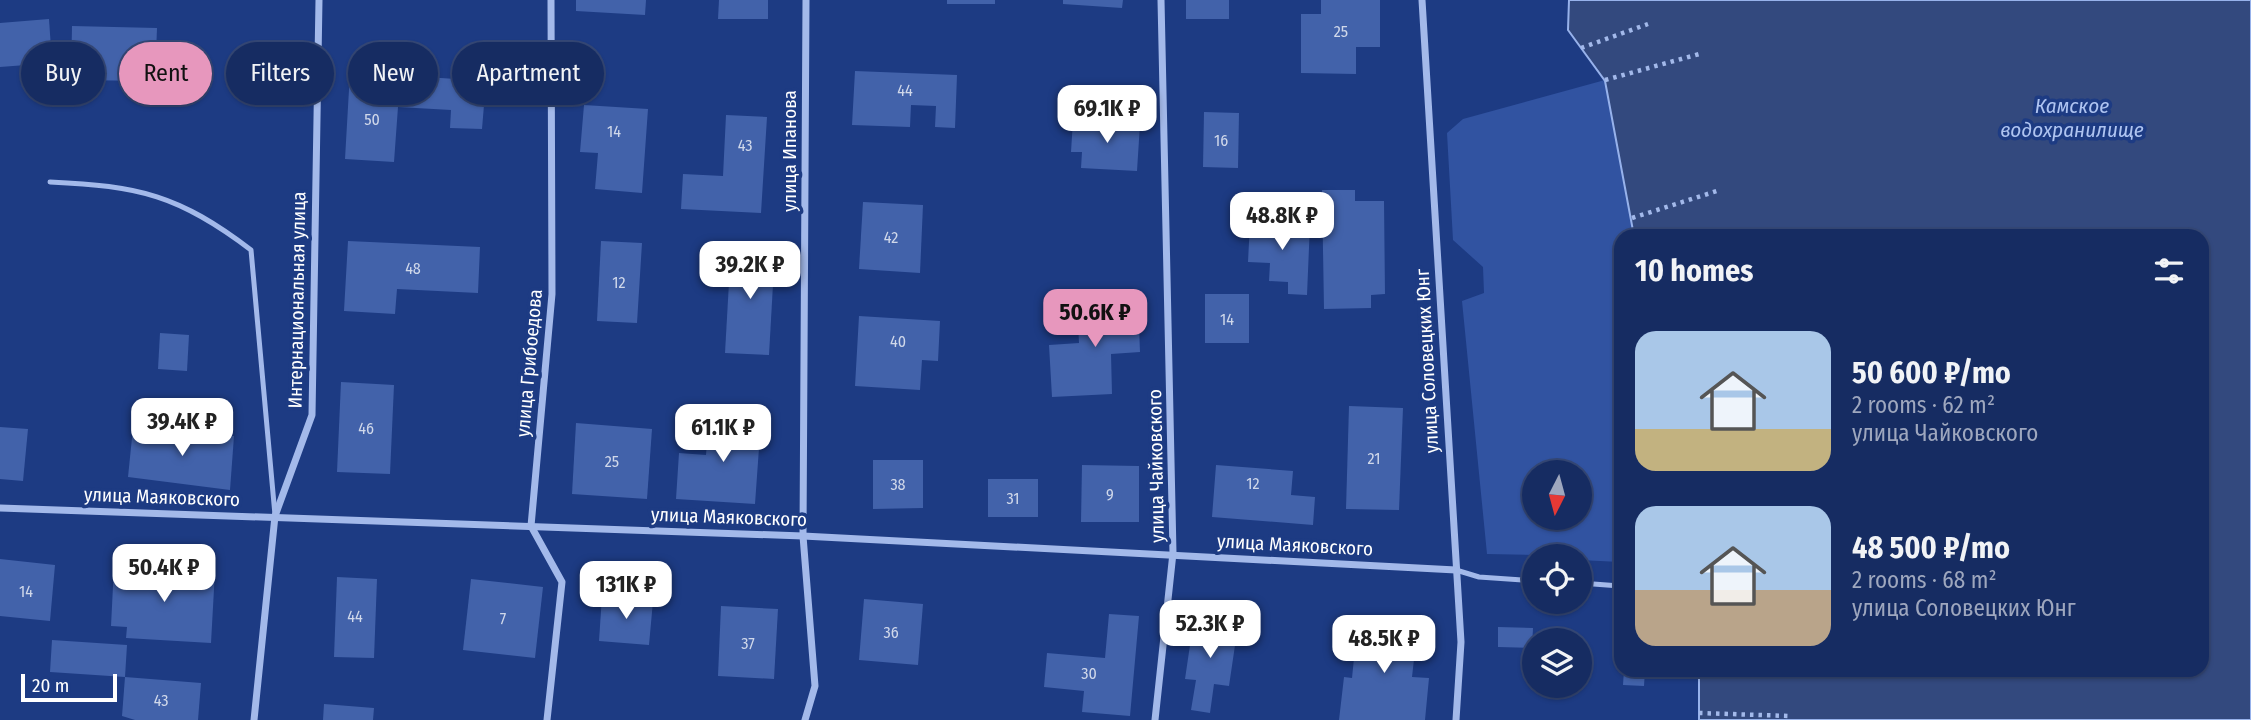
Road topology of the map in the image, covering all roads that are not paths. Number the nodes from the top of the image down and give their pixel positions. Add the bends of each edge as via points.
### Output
1 (319, 0) edge
2 (551, 0) edge
3 (806, 0) edge
4 (1161, 0) edge
5 (1422, 0) edge
6 (50, 182) dead end
7 (0, 508) edge
8 (275, 516) junction
9 (531, 526) junction
10 (803, 536) junction
11 (1173, 553) junction
12 (1456, 570) junction
13 (1522, 580) edge
14 (1592, 584) edge
15 (1614, 586) edge
16 (254, 720) edge
17 (547, 720) edge
18 (805, 720) edge
19 (1155, 720) edge
20 (1456, 720) edge

1 - 8 street, Интернациональная улица via 312,415
2 - 9 street, улица Грибоедова via 552,294
3 - 10 street, улица Ипанова
4 - 11 street, улица Чайковского
5 - 12 street, улица Соловецких Юнг
6 - 8 lane via 113,185 175,201 251,250
7 - 8 street, улица Маяковского
8 - 9 street, улица Маяковского
8 - 16 street, Интернациональная улица
9 - 10 street, улица Маяковского
9 - 17 street via 562,582
10 - 11 street, улица Маяковского
10 - 18 street, улица Ипанова via 815,686
11 - 12 street, улица Маяковского
11 - 19 street, улица Чайковского
12 - 13 lane
12 - 20 street, улица Соловецких Юнг via 1461,642
14 - 15 lane

